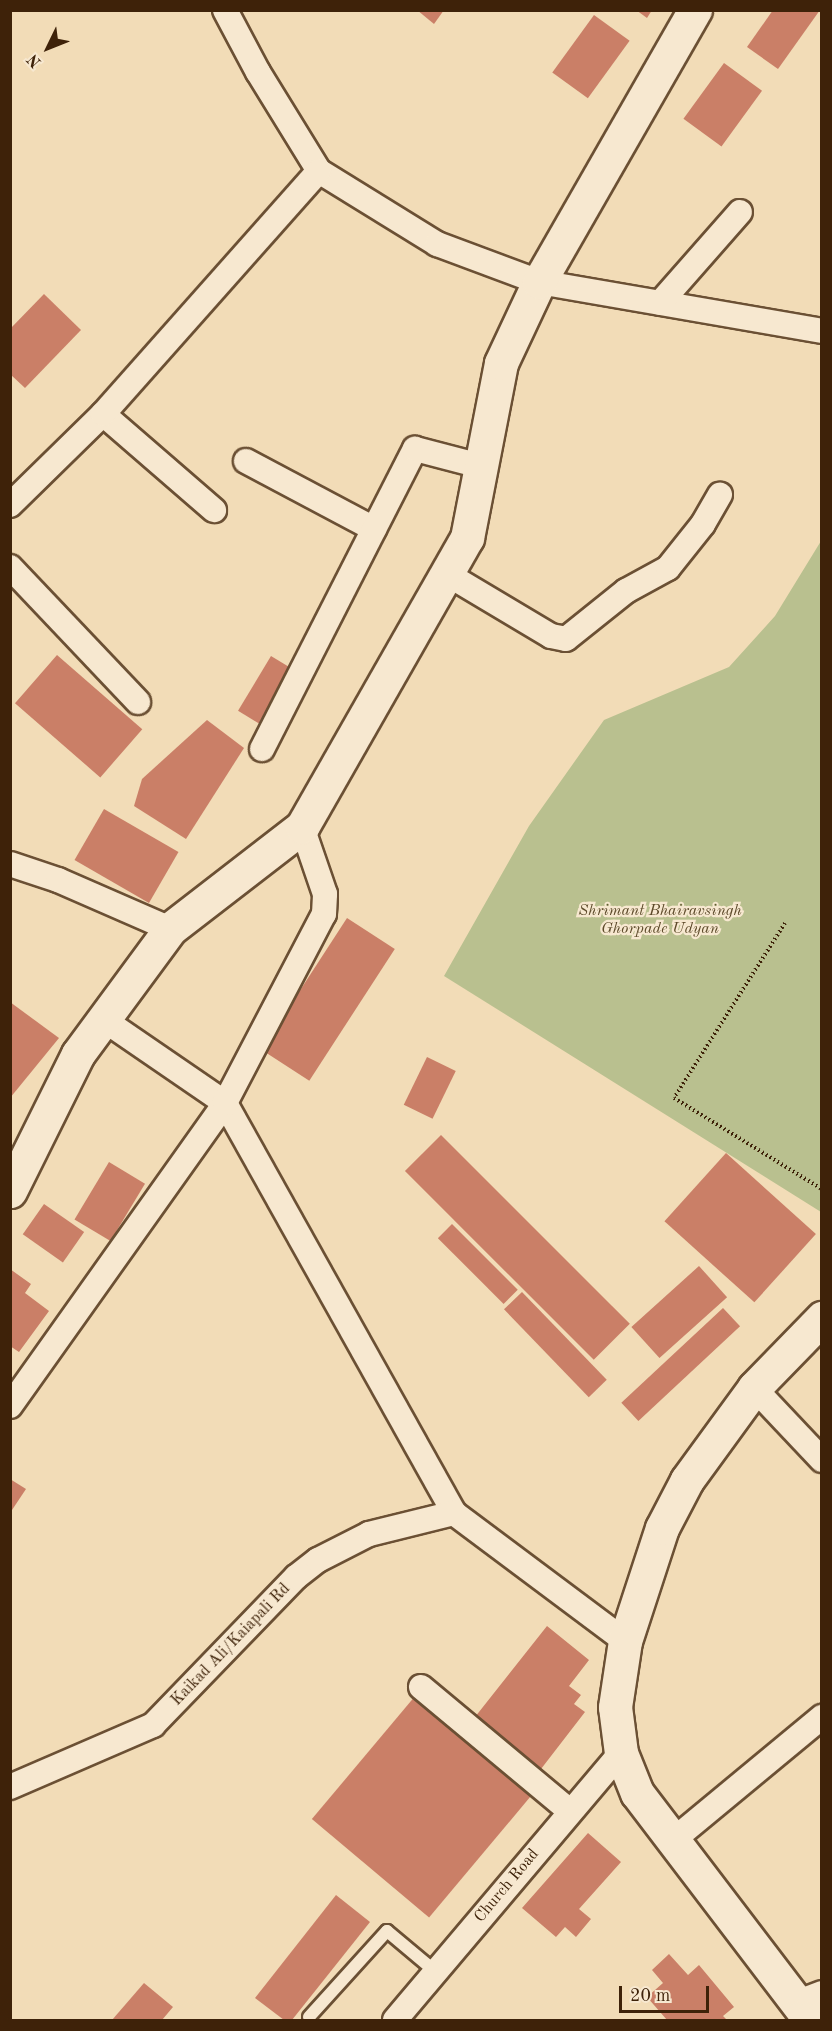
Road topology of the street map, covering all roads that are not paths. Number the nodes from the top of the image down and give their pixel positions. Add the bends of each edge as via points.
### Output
1 (225, 10) edge
2 (695, 10) edge
3 (319, 171) junction
4 (740, 212) dead end
5 (539, 282) junction
6 (660, 303) junction
7 (822, 331) edge
8 (103, 414) junction
9 (246, 461) dead end
10 (484, 467) junction
11 (720, 494) dead end
12 (10, 505) edge
13 (214, 510) dead end
14 (374, 529) junction
15 (10, 567) edge
16 (447, 574) junction
17 (138, 702) dead end
18 (261, 749) dead end
19 (302, 827) junction
20 (10, 864) edge
21 (170, 929) junction
22 (104, 1020) junction
23 (225, 1103) junction
24 (12, 1184) edge
25 (819, 1324) edge
26 (754, 1388) junction
27 (10, 1406) edge
28 (822, 1460) edge
29 (454, 1513) junction
30 (625, 1641) junction
31 (421, 1687) dead end
32 (822, 1717) edge
33 (621, 1753) junction
34 (10, 1787) edge
35 (570, 1811) junction
36 (672, 1841) junction
37 (436, 1972) junction
38 (809, 2006) edge
39 (309, 2017) dead end
40 (395, 2020) edge

1 - 3 street
2 - 5 street
3 - 5 street via 437,244
3 - 8 street
4 - 6 street
5 - 6 street
5 - 10 street via 501,363
6 - 7 street
8 - 12 street
8 - 13 street
9 - 14 street
10 - 14 street via 415,449
10 - 16 street via 467,538
11 - 16 street via 703,524 668,568 626,591 566,639 551,636
14 - 18 street
15 - 17 street
16 - 19 street
19 - 21 street
19 - 23 street via 325,894 324,914
20 - 21 street via 58,880
21 - 22 street
22 - 23 street
22 - 24 street via 78,1054
23 - 27 street
23 - 29 street
25 - 26 street
26 - 28 street
26 - 30 street via 687,1480 662,1528
29 - 30 street
29 - 34 street, Kaikad Ali/Kaiapali Rd via 369,1534 318,1560 296,1577 153,1725
30 - 33 street via 615,1707
31 - 35 street
32 - 36 street
33 - 35 street, Church Road
33 - 36 street via 637,1792
35 - 37 street, Church Road
36 - 38 street
37 - 39 lane via 387,1931
37 - 40 street, Church Road

